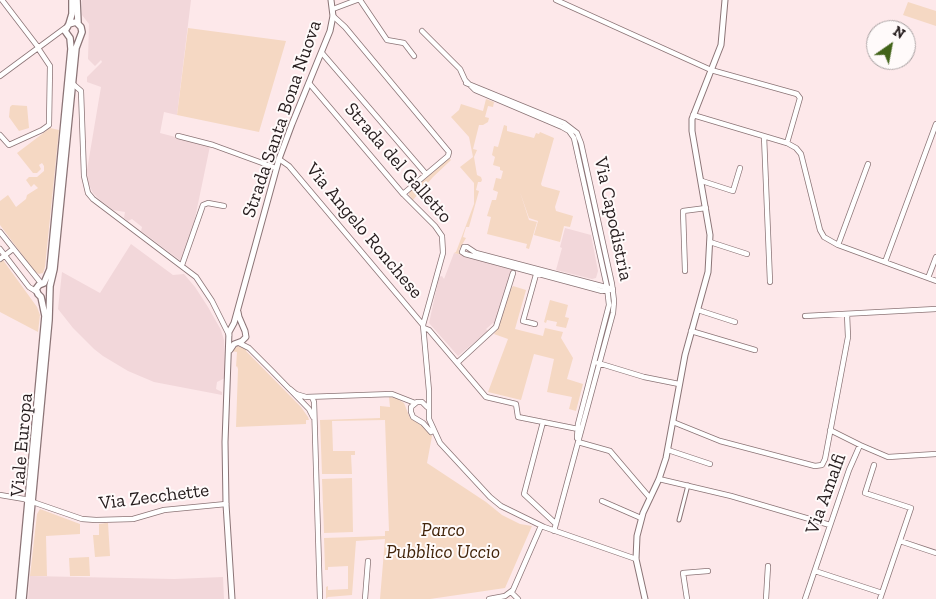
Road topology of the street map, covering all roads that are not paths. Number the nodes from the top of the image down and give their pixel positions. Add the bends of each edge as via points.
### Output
1 (2, 0) edge
2 (72, 0) edge
3 (77, 0) edge
4 (331, 0) edge
5 (358, 0) edge
6 (556, 0) edge
7 (725, 0) edge
8 (333, 9) junction
9 (333, 16) junction
10 (78, 23) junction
11 (68, 31) junction
12 (422, 31) dead end
13 (80, 37) junction
14 (38, 48) junction
15 (322, 53) junction
16 (414, 56) dead end
17 (711, 70) junction
18 (0, 76) edge
19 (466, 82) junction
20 (309, 83) junction
21 (73, 84) junction
22 (693, 115) junction
23 (936, 124) edge
24 (0, 135) edge
25 (178, 136) dead end
26 (764, 136) junction
27 (5, 142) junction
28 (787, 144) junction
29 (0, 146) edge
30 (279, 159) junction
31 (868, 164) dead end
32 (276, 168) junction
33 (740, 168) dead end
34 (426, 174) junction
35 (702, 181) junction
36 (403, 194) junction
37 (224, 206) dead end
38 (706, 208) junction
39 (0, 232) edge
40 (710, 242) junction
41 (838, 245) junction
42 (13, 249) junction
43 (0, 250) edge
44 (747, 254) dead end
45 (2, 257) edge
46 (936, 257) edge
47 (885, 262) junction
48 (182, 265) junction
49 (537, 271) junction
50 (685, 271) dead end
51 (513, 273) dead end
52 (604, 273) junction
53 (928, 278) junction
54 (936, 281) edge
55 (770, 282) dead end
56 (45, 284) junction
57 (595, 284) junction
58 (609, 289) junction
59 (598, 290) junction
60 (50, 293) junction
61 (39, 294) junction
62 (609, 300) junction
63 (238, 305) junction
64 (936, 309) edge
65 (698, 310) junction
66 (847, 314) junction
67 (805, 316) dead end
68 (223, 322) junction
69 (735, 322) dead end
70 (536, 324) dead end
71 (232, 327) junction
72 (423, 327) junction
73 (245, 331) junction
74 (691, 331) junction
75 (229, 336) junction
76 (424, 337) junction
77 (436, 340) junction
78 (238, 343) junction
79 (755, 350) dead end
80 (228, 356) junction
81 (256, 356) junction
82 (457, 363) junction
83 (597, 363) junction
84 (679, 384) junction
85 (428, 386) junction
86 (290, 389) junction
87 (320, 396) junction
88 (312, 397) junction
89 (402, 398) junction
90 (417, 402) junction
91 (314, 406) junction
92 (309, 409) junction
93 (428, 411) junction
94 (411, 412) junction
95 (314, 418) junction
96 (418, 419) junction
97 (543, 422) junction
98 (673, 422) junction
99 (579, 429) junction
100 (830, 430) junction
101 (436, 437) junction
102 (578, 442) junction
103 (860, 445) junction
104 (668, 450) junction
105 (936, 454) edge
106 (710, 464) dead end
107 (874, 465) dead end
108 (659, 479) junction
109 (688, 485) junction
110 (0, 495) edge
111 (650, 498) junction
112 (29, 500) junction
113 (602, 501) dead end
114 (226, 504) junction
115 (641, 518) junction
116 (679, 520) dead end
117 (556, 524) junction
118 (830, 525) junction
119 (541, 526) junction
120 (554, 531) junction
121 (900, 541) junction
122 (936, 553) edge
123 (636, 559) junction
124 (368, 561) dead end
125 (768, 566) dead end
126 (708, 571) dead end
127 (815, 571) junction
128 (511, 592) junction
129 (882, 593) junction
130 (18, 599) edge
131 (23, 599) edge
132 (232, 599) edge
133 (320, 599) edge
134 (365, 599) edge
135 (489, 599) edge
136 (518, 599) edge
137 (645, 599) edge
138 (686, 599) edge
139 (766, 599) edge
140 (805, 599) edge
141 (880, 599) edge

1 - 14 street
2 - 11 main road, Viale Europa
3 - 10 main road, Viale Europa
4 - 8 street, Strada Santa Bona Nuova
5 - 8 street
5 - 16 street via 387,40 404,43
6 - 17 street
7 - 17 street via 722,37
8 - 9 street, Strada Santa Bona Nuova
9 - 15 street, Strada Santa Bona Nuova
9 - 34 street via 448,150 448,156
10 - 11 main road
10 - 13 main road, Viale Europa via 82,30
11 - 13 main road via 75,39
11 - 14 street via 55,35
11 - 56 main road, Viale Europa via 71,46 50,269
12 - 19 street, Via Capodistria via 460,68
13 - 21 main road, Viale Europa
14 - 18 street
14 - 27 street via 49,64 49,125 9,145
15 - 20 street, Strada Santa Bona Nuova
15 - 34 street
17 - 22 street
17 - 28 street via 797,94 800,98
19 - 52 street, Via Capodistria via 474,90 562,126 572,134
19 - 58 street, Via Capodistria via 564,123 577,133
20 - 30 street, Strada Santa Bona Nuova
20 - 36 street, Strada del Galletto
21 - 48 street via 81,91 84,184 88,193
21 - 56 main road, Viale Europa via 54,269
22 - 26 street
22 - 35 street via 692,131
23 - 47 street
24 - 27 street
25 - 32 street
26 - 28 street
26 - 55 street
27 - 29 street
28 - 41 street via 802,154 820,230 824,237
30 - 32 street, Strada Santa Bona Nuova
30 - 72 street, Via Angelo Ronchese via 289,166
31 - 41 street
32 - 63 street, Strada Santa Bona Nuova
33 - 35 street via 733,192
34 - 36 street
35 - 38 street
36 - 72 street, Strada del Galletto via 438,230 443,240 443,252
37 - 48 street via 203,205
38 - 40 street
38 - 50 street via 683,211
39 - 42 street
40 - 44 street
40 - 65 street via 708,272
41 - 47 street
42 - 45 street
42 - 56 street
43 - 45 street
45 - 61 street
46 - 53 street
47 - 53 street
48 - 68 street via 200,281
49 - 49 street via 466,247 462,250 465,254
49 - 57 street
49 - 59 street
49 - 70 street via 524,321
51 - 82 street via 496,328
52 - 57 street
52 - 58 street, Via Capodistria
53 - 54 street
56 - 60 main road, Viale Europa
56 - 61 main road, Viale Europa via 37,287
57 - 58 street
58 - 59 street
58 - 62 street, Via Capodistria
58 - 83 street, Via Capodistria via 614,301 613,313
59 - 62 street
60 - 61 main road via 45,297
60 - 112 main road, Viale Europa
61 - 112 main road, Viale Europa via 45,316
62 - 83 street, Via Capodistria
63 - 71 street, Strada Santa Bona Nuova
63 - 73 street
64 - 66 street
65 - 69 street
65 - 74 street
66 - 67 street
66 - 100 street via 848,337
68 - 71 street
68 - 75 street
71 - 73 street via 239,326
71 - 75 street
72 - 76 street, Strada del Galletto
72 - 77 street
73 - 78 street via 244,340
73 - 81 street
74 - 79 street
74 - 84 street
75 - 78 street
75 - 80 street
76 - 77 street
76 - 85 street, Strada del Galletto
77 - 82 street
78 - 80 street
78 - 81 street
80 - 114 street
81 - 86 street
82 - 97 street via 486,397 516,404 518,417
83 - 84 street
83 - 99 street, Via Capodistria
84 - 98 street
85 - 90 street via 426,396
85 - 93 street, Strada del Galletto
86 - 88 street via 301,396
86 - 92 street
87 - 88 street
87 - 89 street via 388,394
87 - 91 street
88 - 91 street
88 - 92 street
89 - 90 street
89 - 94 street
90 - 93 street via 425,403
90 - 94 street via 411,407
91 - 95 street
92 - 95 street
93 - 96 street via 425,417
93 - 101 street, Strada del Galletto
94 - 96 street
95 - 133 street
96 - 101 street, Strada del Galletto
97 - 99 street
97 - 117 street via 524,494
98 - 100 street via 720,441 819,466 824,463
98 - 104 street
99 - 102 street, Via Capodistria
100 - 103 street
101 - 119 street, Strada del Galletto via 494,501
102 - 111 street via 610,451
102 - 117 street, Via Capodistria
103 - 105 street, Via Amalfi via 888,456
103 - 118 street, Via Amalfi
104 - 106 street
104 - 108 street
107 - 121 street via 865,493 911,508
108 - 109 street
108 - 111 street
109 - 116 street
109 - 118 street
110 - 112 street, Via Zecchette
111 - 115 street
112 - 114 street, Via Zecchette via 82,519 96,520 133,519 164,510
112 - 130 main road, Viale Europa
112 - 131 main road, Viale Europa
113 - 115 street
114 - 132 street
115 - 123 street
117 - 120 street, Via Capodistria
118 - 127 street, Via Amalfi
119 - 120 street, Strada del Galletto
119 - 128 street
120 - 123 street, Strada del Galletto
121 - 122 street
121 - 129 street
123 - 137 street
124 - 134 street
125 - 139 street
126 - 138 street via 683,573
127 - 129 street
127 - 140 street, Via Amalfi
128 - 135 street
128 - 136 street
129 - 141 street

